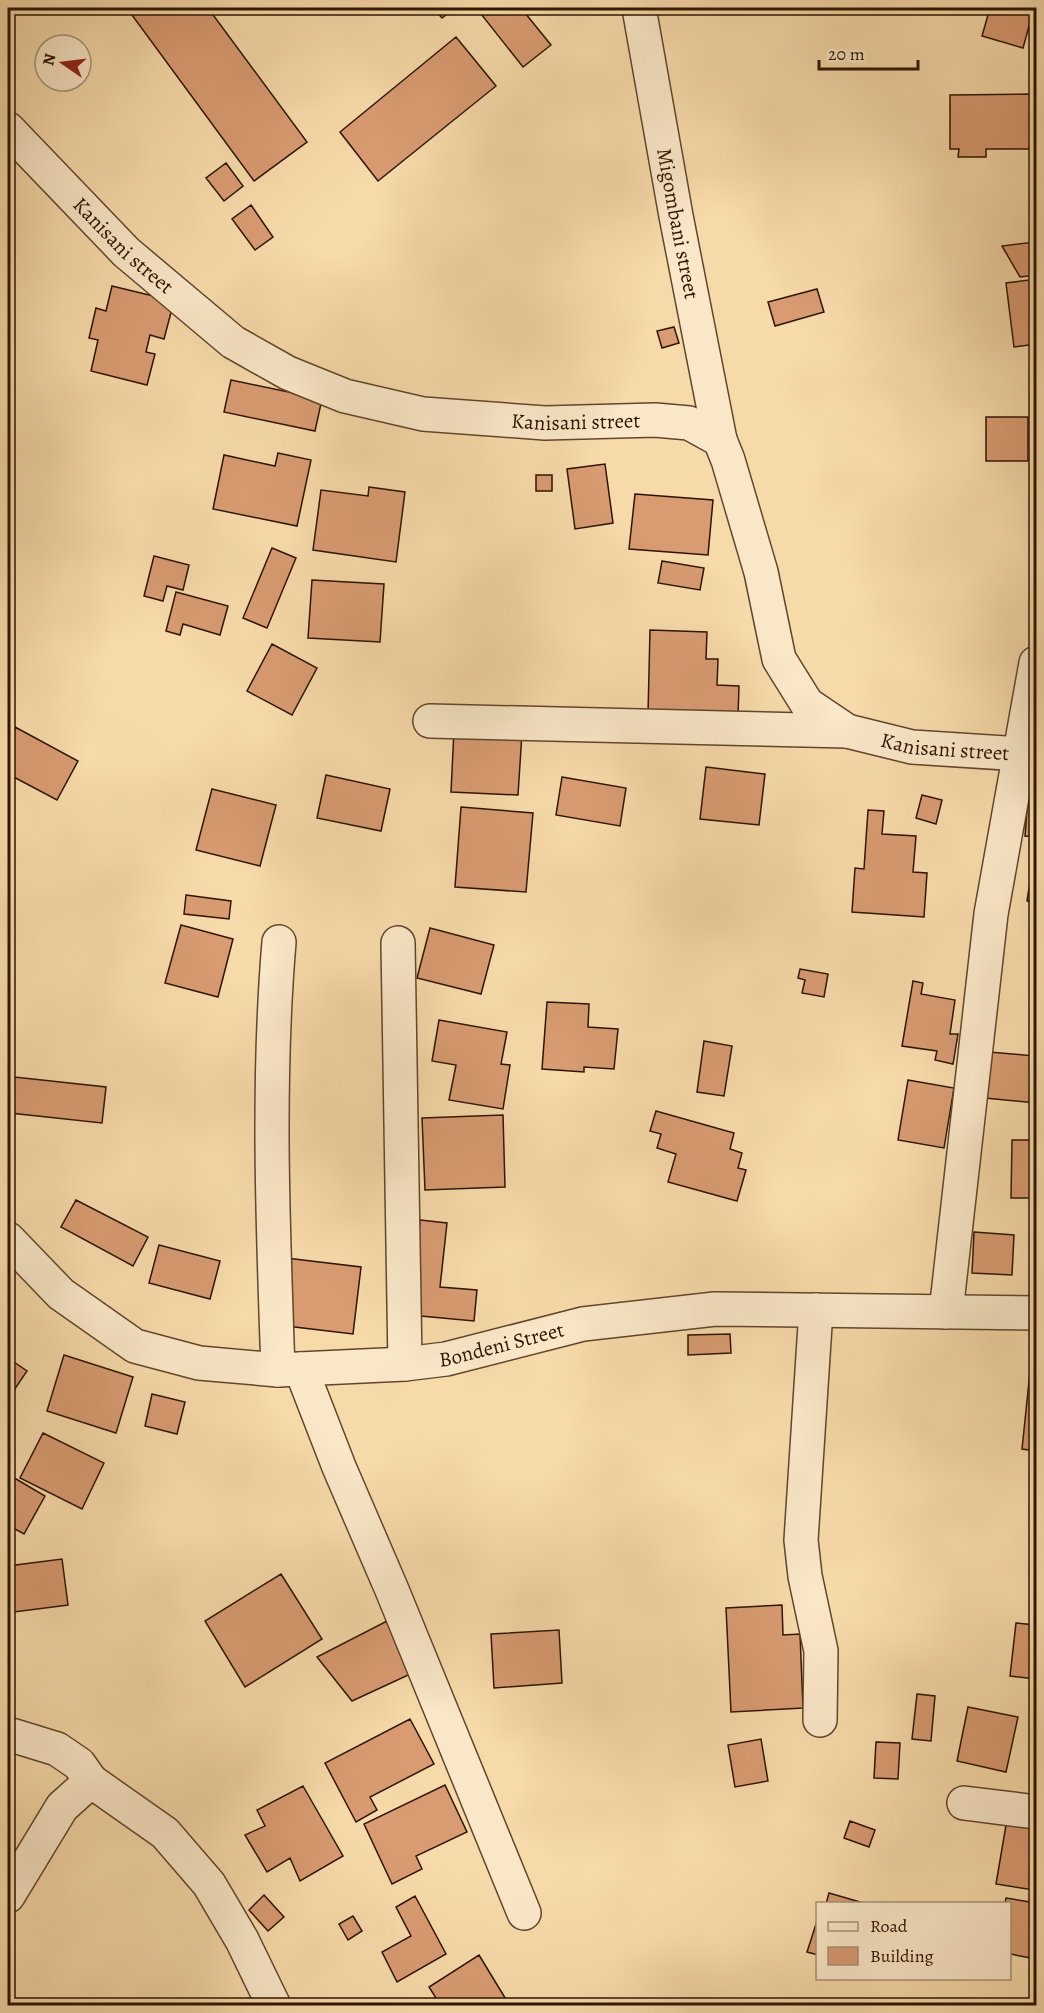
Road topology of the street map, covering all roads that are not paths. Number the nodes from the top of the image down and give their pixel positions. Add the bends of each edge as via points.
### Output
1 (639, 8) edge
2 (8, 129) edge
3 (720, 440) junction
4 (1036, 663) edge
5 (430, 721) dead end
6 (847, 731) junction
7 (1028, 754) edge
8 (279, 942) dead end
9 (398, 943) dead end
10 (8, 1239) edge
11 (816, 1310) junction
12 (946, 1312) junction
13 (1036, 1313) edge
14 (405, 1364) junction
15 (290, 1369) junction
16 (820, 1720) dead end
17 (8, 1734) edge
18 (91, 1781) junction
19 (964, 1803) dead end
20 (1036, 1812) edge
21 (8, 1896) edge
22 (524, 1913) dead end
23 (274, 2006) edge

1 - 3 street, Migombani street
2 - 3 street, Kanisani street via 126,252 233,342 288,373 345,396 423,414 545,423 655,420 689,423
3 - 6 street, Kanisani street via 758,561 779,659 807,704
4 - 7 street
5 - 6 street
6 - 7 street, Kanisani street via 912,747
7 - 12 street via 991,914
8 - 15 street via 272,1128
9 - 14 street
10 - 15 street, Bondeni Street via 60,1294 135,1346 199,1363
11 - 12 street, Bondeni Street
11 - 14 street, Bondeni Street via 715,1309 583,1324 446,1359
11 - 16 street via 801,1540 821,1651
12 - 13 street, Bondeni Street
14 - 15 street, Bondeni Street
15 - 22 street via 339,1467 392,1590
17 - 18 street via 57,1749 79,1764
18 - 21 street via 62,1808
18 - 23 street via 165,1833 209,1884
19 - 20 street

